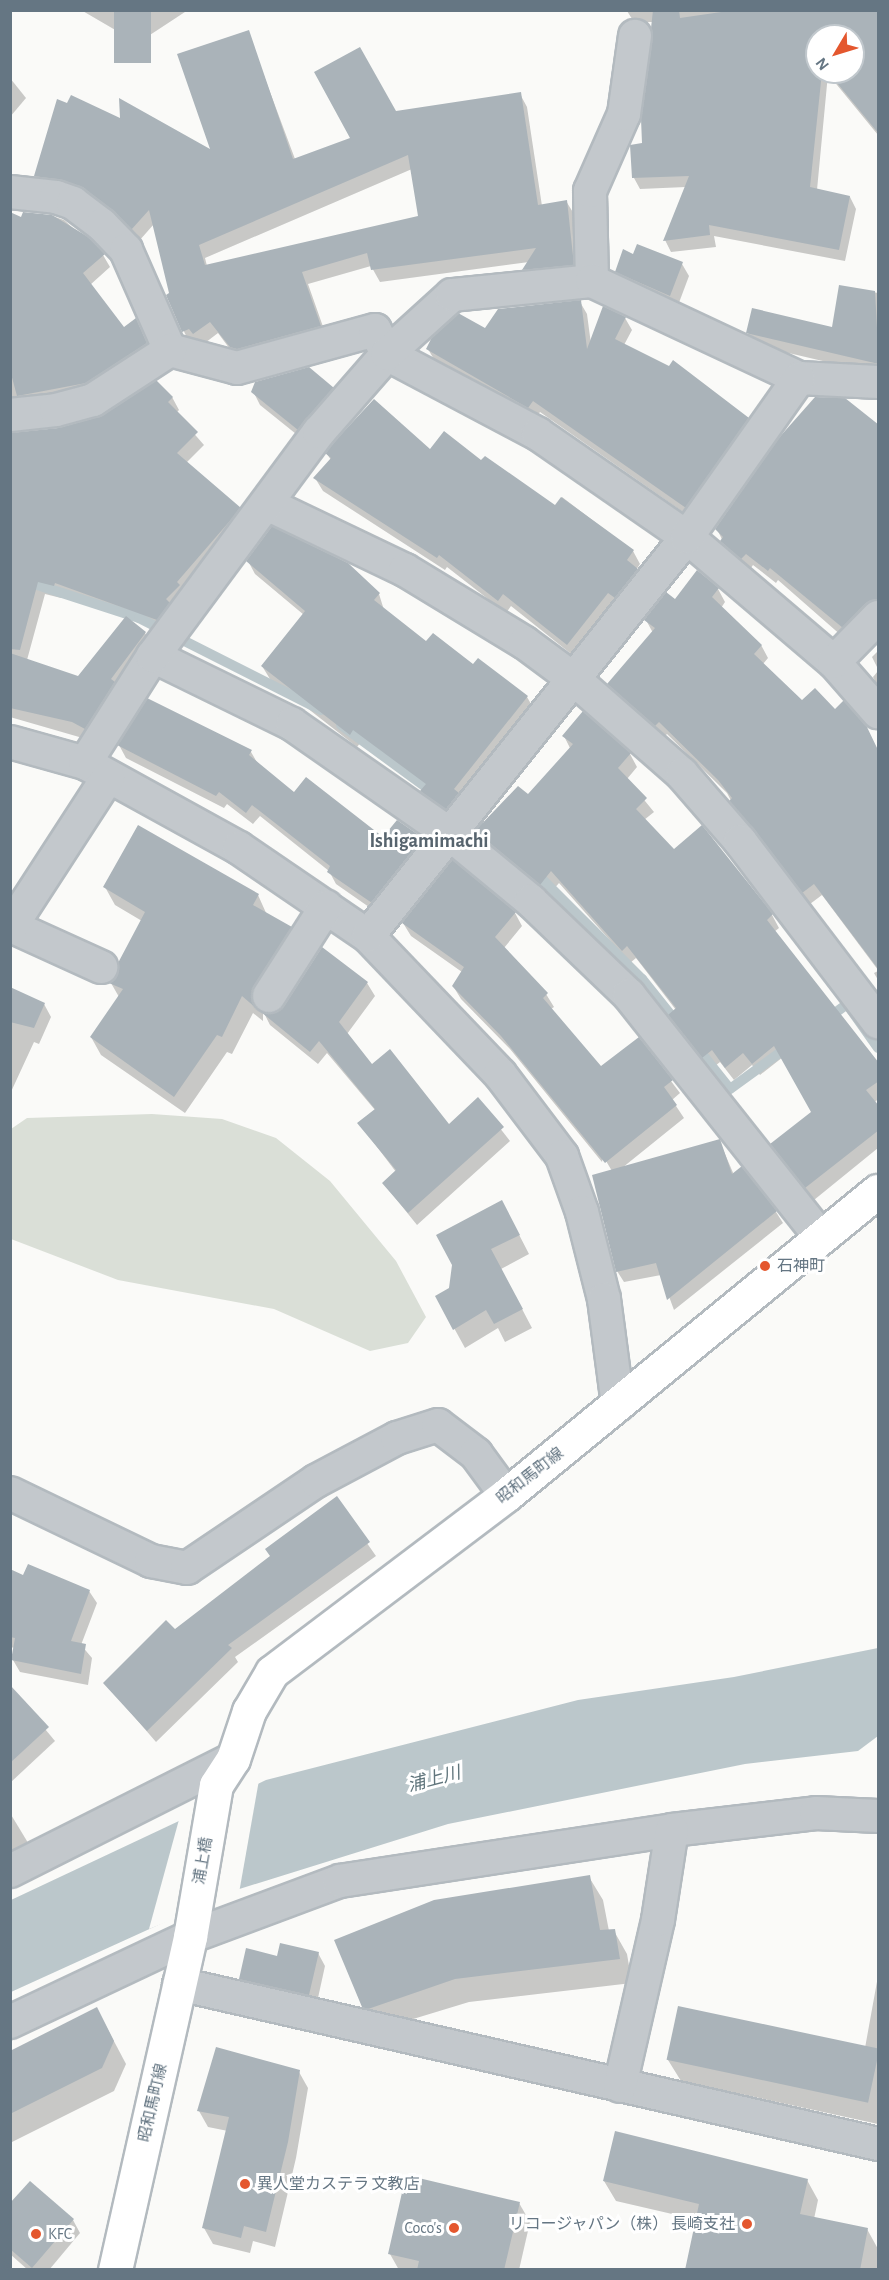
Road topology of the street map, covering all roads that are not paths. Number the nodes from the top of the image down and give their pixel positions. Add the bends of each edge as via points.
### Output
1 (635, 36) dead end
2 (10, 192) edge
3 (592, 281) junction
4 (170, 350) junction
5 (387, 354) junction
6 (799, 378) junction
7 (879, 382) edge
8 (10, 415) edge
9 (267, 504) junction
10 (687, 537) junction
11 (879, 617) edge
12 (153, 656) junction
13 (834, 662) junction
14 (575, 680) junction
15 (879, 712) edge
16 (10, 742) edge
17 (96, 770) junction
18 (451, 835) junction
19 (326, 908) junction
20 (12, 927) edge
21 (368, 936) junction
22 (101, 967) dead end
23 (269, 996) dead end
24 (879, 1022) edge
25 (879, 1191) edge
26 (821, 1237) junction
27 (618, 1405) junction
28 (10, 1493) edge
29 (506, 1495) junction
30 (225, 1772) junction
31 (879, 1816) edge
32 (672, 1830) junction
33 (10, 1871) edge
34 (190, 1937) junction
35 (179, 1984) junction
36 (10, 2022) edge
37 (620, 2086) junction
38 (879, 2144) edge
39 (115, 2270) edge

1 - 3 street via 624,114 590,191
2 - 4 street via 74,203 102,225 126,250
3 - 5 street via 452,295
3 - 6 street
4 - 5 street via 237,368 375,330
4 - 8 street via 93,400 56,410
5 - 9 street via 319,432
5 - 10 street via 538,434
6 - 7 street
6 - 10 street
9 - 12 street
9 - 14 street via 405,570 525,643
10 - 13 street
10 - 14 street
11 - 13 street
12 - 17 street
12 - 18 street via 292,724
13 - 15 street
14 - 18 street
14 - 24 street via 682,774 740,841
16 - 17 street
17 - 19 street via 239,848
17 - 20 street
18 - 21 street
18 - 26 street via 531,901 629,995
19 - 21 street
19 - 23 street
20 - 22 street
21 - 27 street via 500,1074 562,1156 582,1212 604,1299
25 - 26 main road, 昭和馬町線
26 - 27 main road, 昭和馬町線
27 - 29 main road, 昭和馬町線
28 - 29 street via 151,1561 187,1568 316,1480 397,1438 438,1425 476,1454
29 - 30 main road, 昭和馬町線 via 272,1672 249,1711
30 - 33 street
30 - 34 main road, 浦上橋
31 - 32 street via 816,1813
32 - 34 street via 340,1881
32 - 37 street via 658,1920
34 - 35 main road, 昭和馬町線
34 - 36 street
35 - 37 street
35 - 39 main road, 昭和馬町線
37 - 38 street

